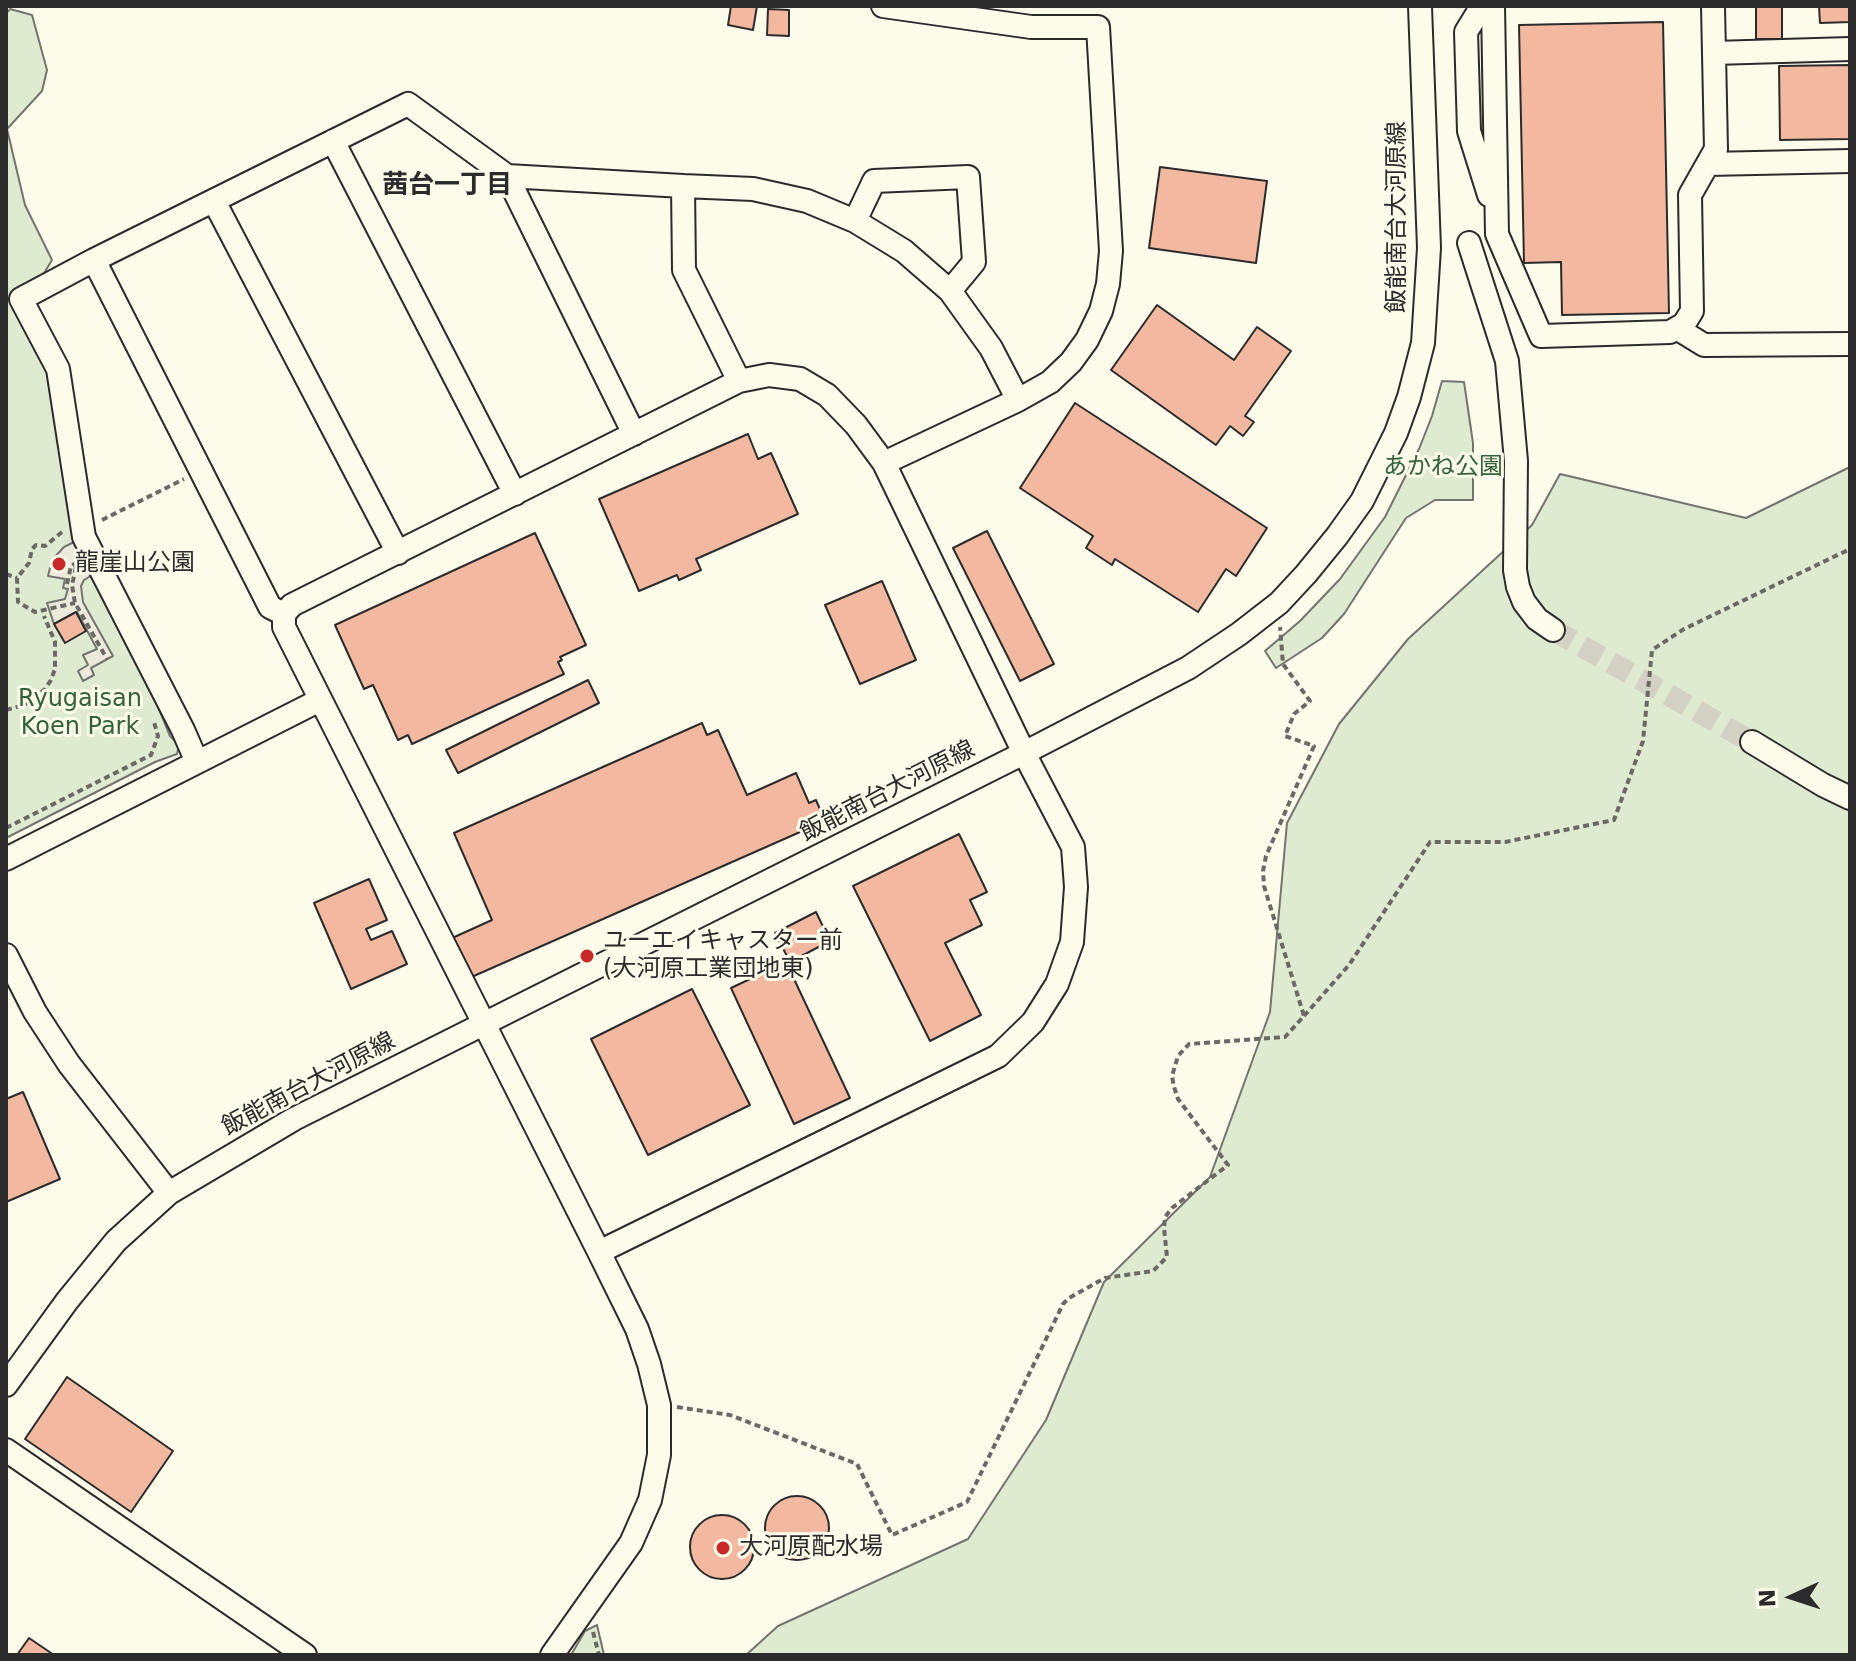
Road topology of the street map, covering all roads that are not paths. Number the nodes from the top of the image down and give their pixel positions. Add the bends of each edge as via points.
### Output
1 (883, 6) edge
2 (1420, 6) edge
3 (1490, 6) edge
4 (1713, 6) edge
5 (1850, 49) edge
6 (1714, 53) junction
7 (333, 141) junction
8 (1850, 161) edge
9 (1708, 164) junction
10 (507, 176) junction
11 (683, 186) junction
12 (214, 201) junction
13 (855, 221) junction
14 (1497, 228) junction
15 (1469, 243) junction
16 (1429, 248) junction
17 (94, 260) junction
18 (950, 291) junction
19 (1678, 329) junction
20 (1850, 344) edge
21 (739, 381) junction
22 (1018, 400) junction
23 (634, 434) junction
24 (884, 463) junction
25 (515, 494) junction
26 (398, 553) junction
27 (284, 614) junction
28 (1553, 630) tunnel mouth
29 (320, 700) junction
30 (1752, 742) tunnel mouth
31 (1024, 753) junction
32 (197, 762) junction
33 (1850, 798) edge
34 (6, 859) edge
35 (6, 955) edge
36 (485, 1024) junction
37 (169, 1193) junction
38 (599, 1252) junction
39 (6, 1385) edge
40 (6, 1450) edge
41 (305, 1655) edge
42 (552, 1655) edge

1 - 22 street via 1031,27 1098,27 1111,251 1108,284 1101,311 1071,362 1050,382
2 - 16 street, 飯能南台大河原線
3 - 14 street
4 - 6 street
5 - 6 street
6 - 9 street via 1716,149
7 - 10 street via 408,104
7 - 12 street
7 - 25 street
8 - 9 street
9 - 19 street via 1690,195 1692,311
10 - 11 street
10 - 23 street
11 - 13 street via 753,189 807,201
11 - 21 street via 684,270
12 - 17 street
12 - 26 street
13 - 18 street via 904,251
13 - 18 street via 874,181 968,177 974,262
14 - 15 street
14 - 19 street via 1541,336
15 - 16 street
15 - 28 street via 1506,354 1516,461 1518,587 1537,619
16 - 31 street, 飯能南台大河原線 via 1423,343 1396,433 1354,512 1306,574 1279,603 1188,668
17 - 27 street via 270,607
17 - 32 street via 21,299 58,369 73,530 98,567
18 - 22 street via 991,348
19 - 20 street via 1704,345
21 - 23 street
21 - 24 street via 769,375 800,379 827,395
22 - 24 street
23 - 25 street
24 - 31 street
25 - 26 street
26 - 27 street via 292,605
27 - 29 street via 284,627
29 - 32 street
29 - 36 street
30 - 33 street
31 - 36 street, 飯能南台大河原線
31 - 38 street via 1073,847 1076,887 1072,942 1057,984 1033,1022 998,1056
32 - 34 street
35 - 37 street via 69,1064
36 - 37 street, 飯能南台大河原線 via 294,1119
36 - 38 street
37 - 39 street, 飯能南台大河原線 via 116,1241
38 - 42 street via 649,1364 659,1405 659,1455 650,1500 631,1543
40 - 41 street

